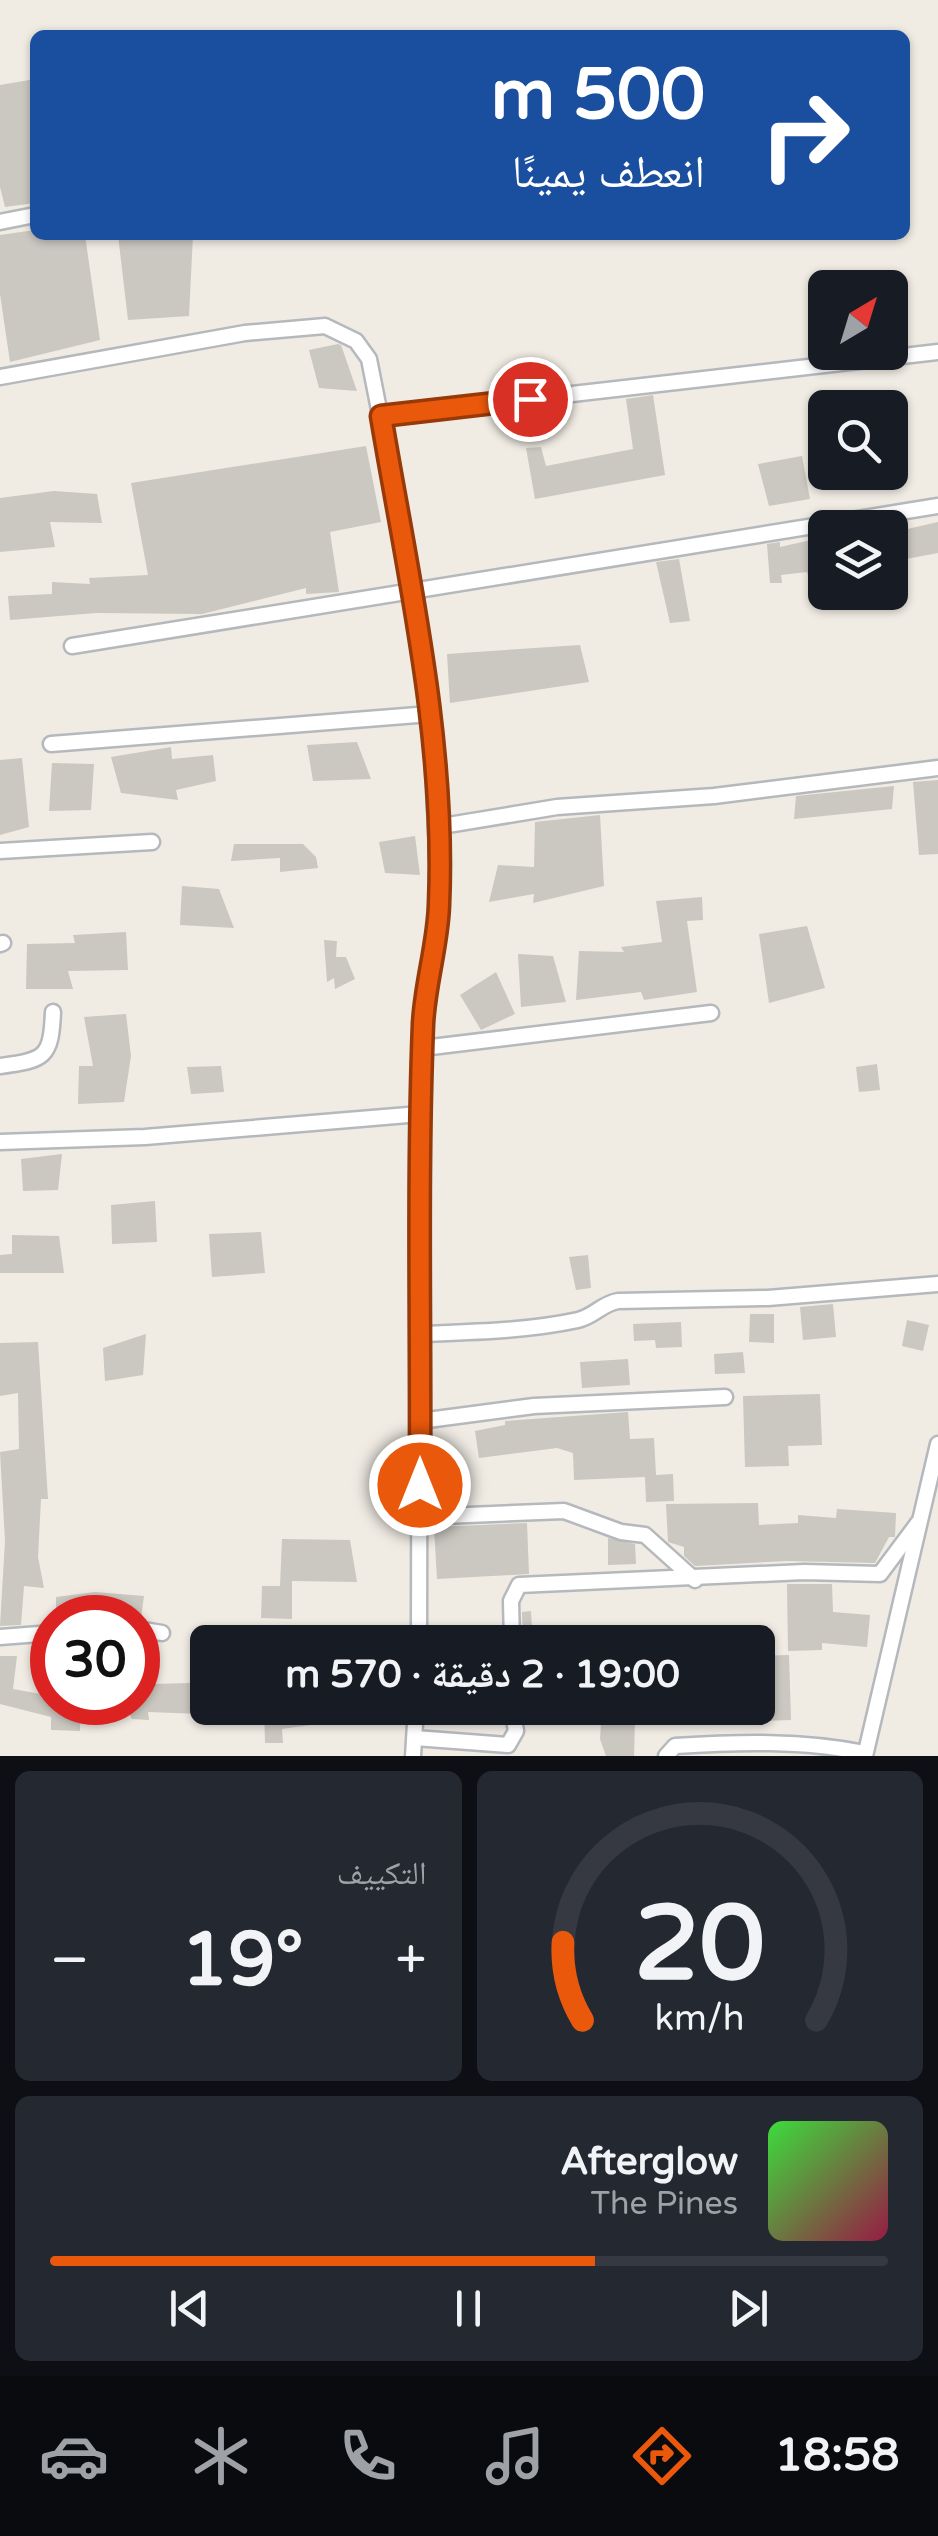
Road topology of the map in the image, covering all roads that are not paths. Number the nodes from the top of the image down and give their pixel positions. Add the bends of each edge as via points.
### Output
1 (30, 216) edge
2 (0, 222) edge
3 (938, 352) edge
4 (0, 377) edge
5 (381, 416) junction
6 (938, 506) edge
7 (415, 592) junction
8 (72, 646) dead end
9 (430, 714) junction
10 (52, 744) dead end
11 (938, 768) edge
12 (436, 828) junction
13 (152, 842) dead end
14 (0, 851) edge
15 (53, 1012) dead end
16 (711, 1013) dead end
17 (422, 1048) junction
18 (0, 1066) edge
19 (420, 1114) junction
20 (0, 1142) edge
21 (938, 1284) edge
22 (421, 1334) junction
23 (725, 1398) dead end
24 (420, 1421) junction
25 (938, 1444) edge
26 (420, 1517) junction
27 (918, 1523) junction
28 (695, 1580) junction
29 (420, 1625) edge
30 (512, 1625) edge
31 (30, 1635) edge
32 (0, 1637) edge
33 (415, 1725) edge
34 (515, 1725) edge
35 (415, 1738) junction
36 (865, 1754) edge
37 (413, 1756) edge
38 (666, 1756) edge

1 - 2 street
3 - 5 street
4 - 5 street via 245,333 325,326 356,341 369,359
5 - 7 street
6 - 7 street
7 - 8 street
7 - 9 street
9 - 10 street
9 - 12 street
11 - 12 street via 714,796 556,807
12 - 17 street via 439,904
13 - 14 street
15 - 18 street via 52,1044 44,1055
16 - 17 street
17 - 19 street
19 - 20 street
19 - 22 street
21 - 22 street via 618,1301 584,1319 552,1325
22 - 24 street
23 - 24 street via 534,1406
24 - 26 street
25 - 27 street
26 - 28 street via 564,1511 645,1535
26 - 29 street
27 - 28 street via 880,1574
27 - 36 street
28 - 30 street via 519,1586 511,1600
31 - 32 street
33 - 35 street
34 - 35 street via 508,1745
35 - 37 street
36 - 38 street via 732,1742 674,1746

